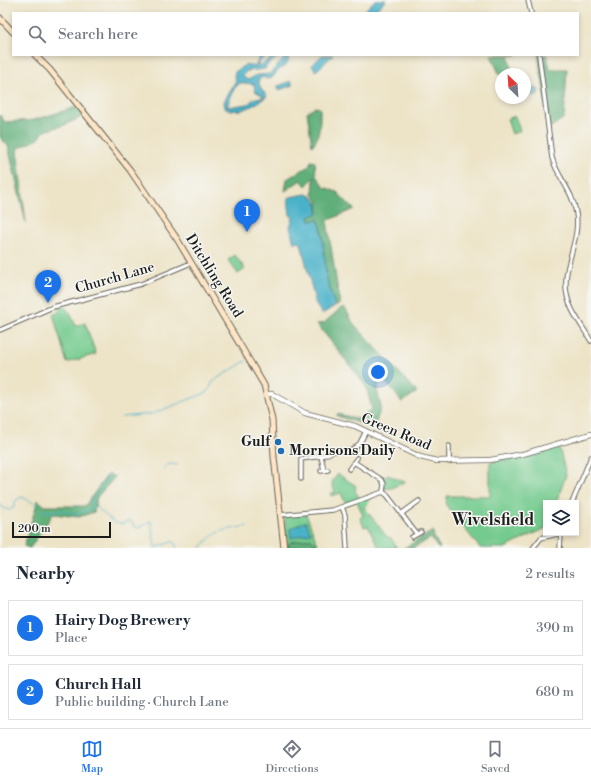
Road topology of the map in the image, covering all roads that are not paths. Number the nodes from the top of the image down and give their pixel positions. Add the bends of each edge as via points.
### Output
1 (528, 0) edge
2 (531, 12) edge
3 (0, 18) edge
4 (12, 31) edge
5 (36, 56) edge
6 (539, 56) edge
7 (191, 263) junction
8 (0, 330) edge
9 (591, 341) edge
10 (268, 394) junction
11 (366, 430) junction
12 (591, 434) edge
13 (449, 446) dead end
14 (321, 456) junction
15 (591, 457) edge
16 (357, 458) dead end
17 (354, 462) junction
18 (449, 462) junction
19 (349, 469) dead end
20 (324, 470) dead end
21 (301, 479) dead end
22 (383, 492) junction
23 (573, 500) edge
24 (419, 501) dead end
25 (342, 507) junction
26 (401, 514) junction
27 (280, 515) junction
28 (421, 532) dead end
29 (416, 533) junction
30 (549, 536) edge
31 (561, 536) edge
32 (412, 537) dead end
33 (284, 548) edge
34 (347, 548) edge
35 (533, 548) edge
36 (560, 548) edge

1 - 2 street
3 - 4 main road
5 - 7 main road, Ditchling Road via 130,170
6 - 9 street via 552,158 571,194 576,213 576,238 568,265 567,294
7 - 8 street, Church Lane via 141,284 53,307
7 - 10 main road, Ditchling Road via 242,345
10 - 11 street, Green Road via 305,413
10 - 27 main road, Ditchling Road
11 - 14 street via 360,443 351,451 335,451
11 - 18 street, Green Road via 420,457
12 - 18 street, Green Road via 515,456
13 - 18 street
14 - 20 street
14 - 21 street via 301,459
15 - 23 street
16 - 17 street
17 - 19 street
17 - 22 street via 382,480
22 - 25 street
22 - 26 street
24 - 26 street
25 - 27 street
25 - 34 street via 345,515
26 - 29 street
27 - 33 main road, Ditchling Road
28 - 29 street
29 - 32 street
30 - 35 street via 541,538
31 - 36 street

